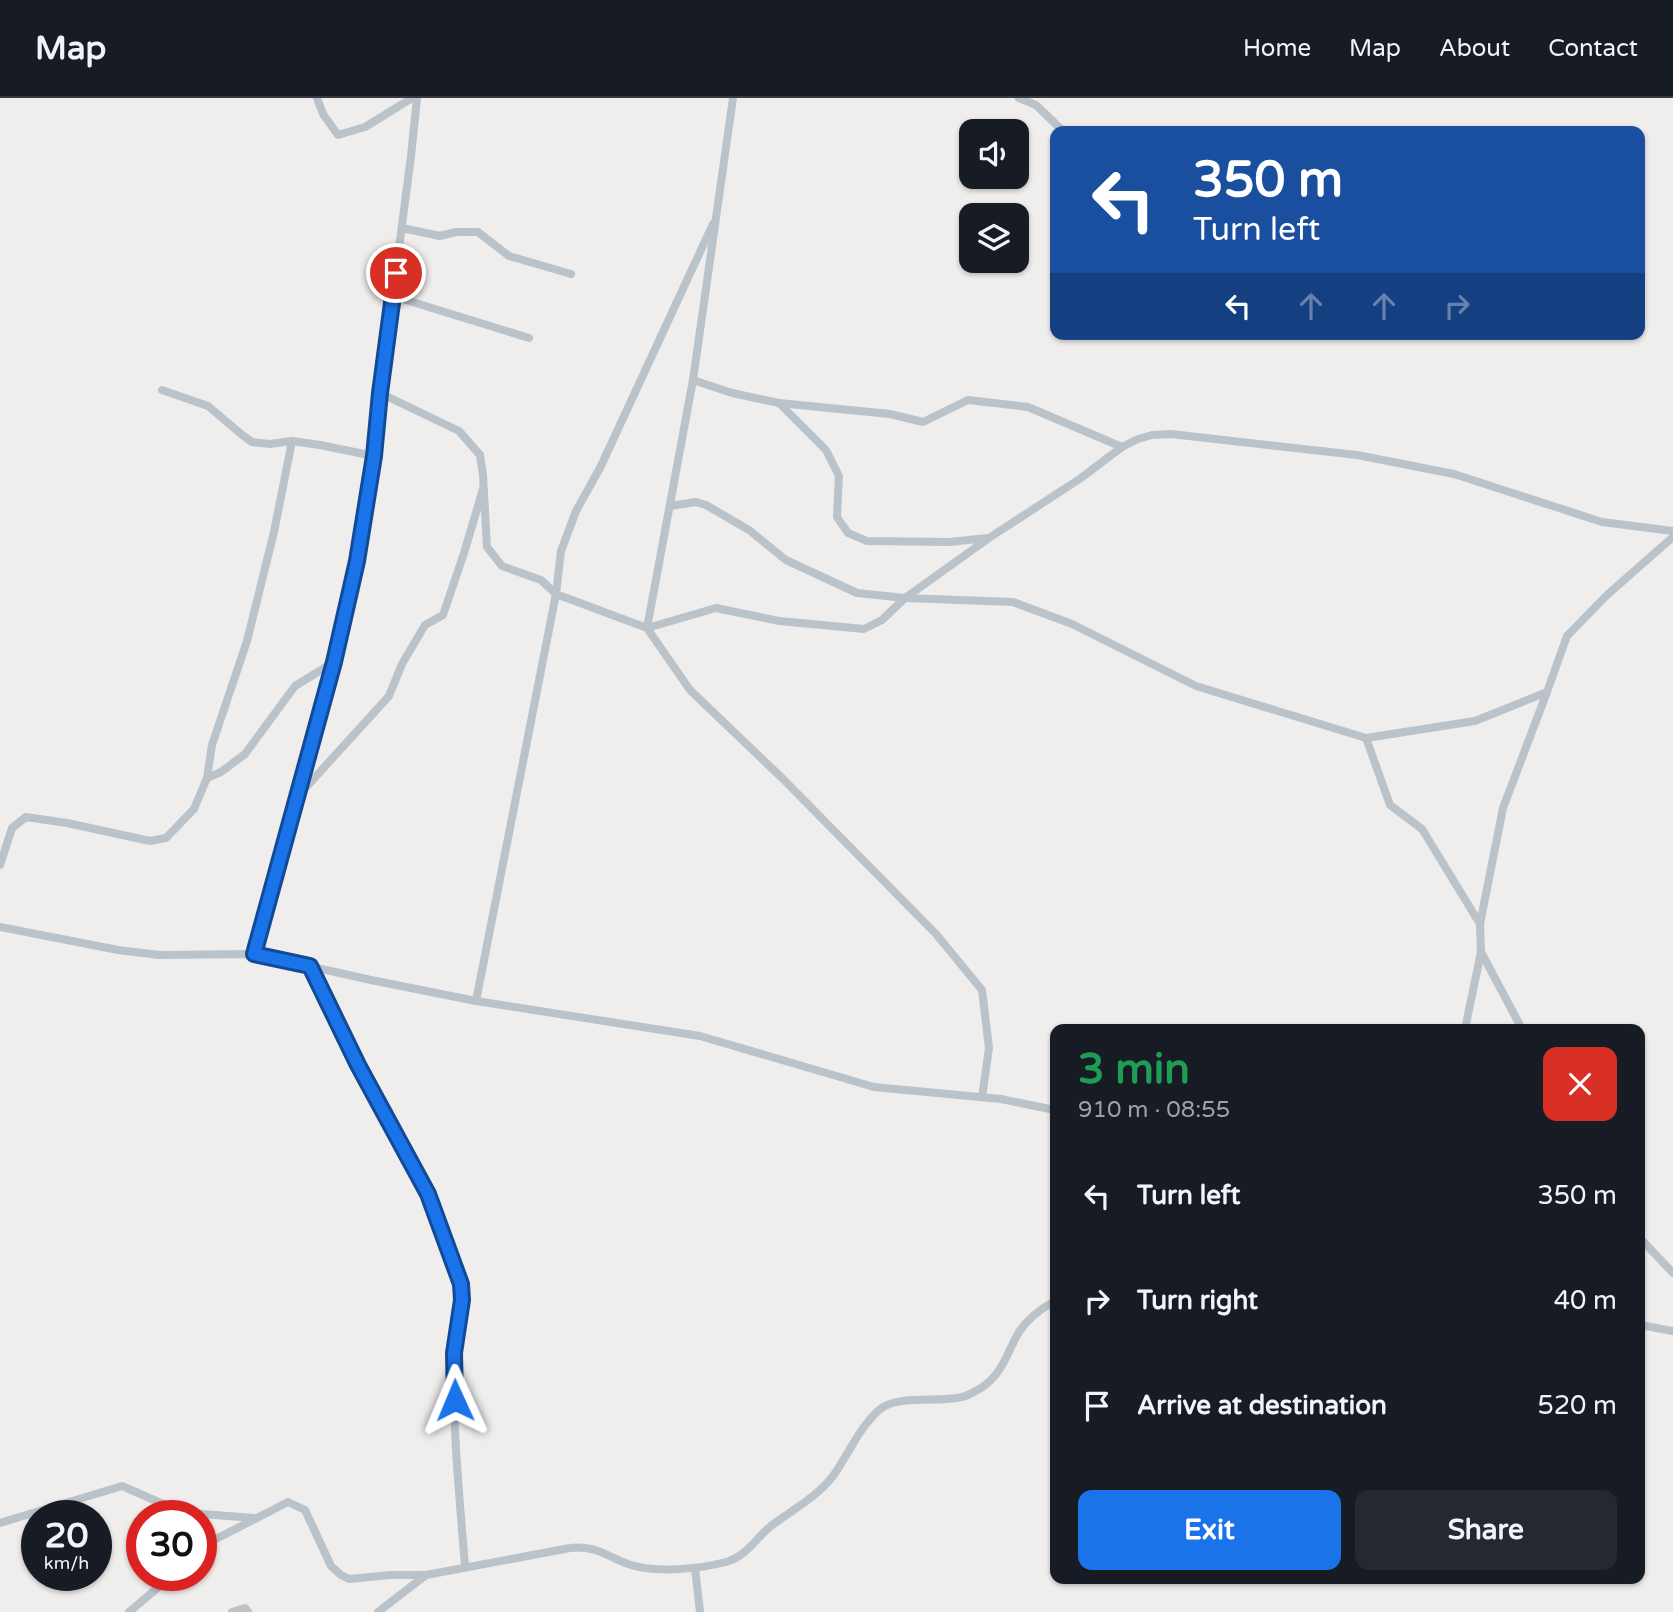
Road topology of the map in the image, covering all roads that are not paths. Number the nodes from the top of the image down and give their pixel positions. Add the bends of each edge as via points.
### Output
1 (317, 98) edge
2 (415, 98) edge
3 (733, 98) edge
4 (1019, 98) edge
5 (1058, 126) edge
6 (716, 217) junction
7 (402, 228) junction
8 (571, 274) dead end
9 (393, 296) junction
10 (529, 338) dead end
11 (693, 380) junction
12 (162, 390) dead end
13 (380, 393) junction
14 (779, 403) junction
15 (292, 441) junction
16 (1122, 447) junction
17 (374, 456) junction
18 (483, 489) junction
19 (670, 506) junction
20 (1673, 531) edge
21 (1673, 537) edge
22 (989, 538) junction
23 (556, 594) junction
24 (905, 598) junction
25 (647, 628) junction
26 (334, 662) junction
27 (1547, 692) junction
28 (1366, 738) junction
29 (206, 778) junction
30 (296, 799) junction
31 (0, 865) edge
32 (1480, 925) junction
33 (0, 927) edge
34 (1481, 951) junction
35 (254, 954) junction
36 (310, 966) junction
37 (476, 1001) junction
38 (1466, 1024) edge
39 (1519, 1024) edge
40 (982, 1097) junction
41 (1050, 1109) edge
42 (1645, 1246) edge
43 (1673, 1273) edge
44 (1050, 1304) edge
45 (1645, 1326) edge
46 (1673, 1331) edge
47 (257, 1519) junction
48 (0, 1523) edge
49 (217, 1539) edge
50 (466, 1566) junction
51 (695, 1567) junction
52 (426, 1575) junction
53 (154, 1591) edge
54 (129, 1612) edge
55 (232, 1612) edge
56 (248, 1612) edge
57 (378, 1612) edge
58 (700, 1612) edge

1 - 2 street via 338,135 365,127
2 - 7 street
3 - 6 street
4 - 5 street via 1036,105
6 - 11 street
6 - 23 street via 576,511 561,551
7 - 8 street via 440,236 478,232 509,256
7 - 9 street
9 - 10 street
9 - 13 street
11 - 14 street
11 - 19 street
12 - 15 street via 208,406 252,442
13 - 17 street
13 - 18 street via 459,431 480,455
14 - 16 street via 890,414 923,422 968,400 1028,407
14 - 22 street via 826,450 839,475 837,517 848,533 867,541
15 - 17 street
15 - 29 street via 247,641 212,745
16 - 20 street via 1152,435 1171,434 1357,455 1454,474 1602,522
16 - 22 street
17 - 26 street
18 - 23 street via 487,547 502,566 541,580
18 - 30 street via 443,615 425,625 389,696
19 - 24 street via 706,505 749,530 786,560 833,582 857,593
19 - 25 street
21 - 27 street via 1567,636
22 - 24 street
23 - 25 street
23 - 37 street
24 - 25 street via 882,620 864,629 779,621 716,608
24 - 28 street via 1013,602 1073,624 1196,686
25 - 40 street via 690,690 936,934 982,990 989,1048
26 - 29 street via 295,686 245,754
26 - 30 street
27 - 28 street via 1475,721
27 - 32 street via 1503,808
28 - 32 street via 1391,805 1422,829
29 - 31 street via 194,809 166,838 150,841 26,817 12,828
30 - 35 street
32 - 34 street
33 - 35 street via 159,955
34 - 38 street
34 - 39 street
35 - 36 street
36 - 37 street
36 - 50 street via 428,1194 461,1284 454,1372
37 - 40 street via 700,1036 874,1087
40 - 41 street
42 - 43 street
44 - 51 street via 1020,1330 1003,1366 983,1387 962,1397 898,1401 880,1409 832,1477 811,1498 774,1524 743,1555
45 - 46 street
47 - 48 street via 189,1513 122,1486
47 - 49 street
47 - 52 street via 288,1502 305,1510 331,1566 349,1579
50 - 51 street via 584,1547 654,1570
50 - 52 street
51 - 58 street
52 - 57 street
53 - 54 street
55 - 56 street via 246,1608

